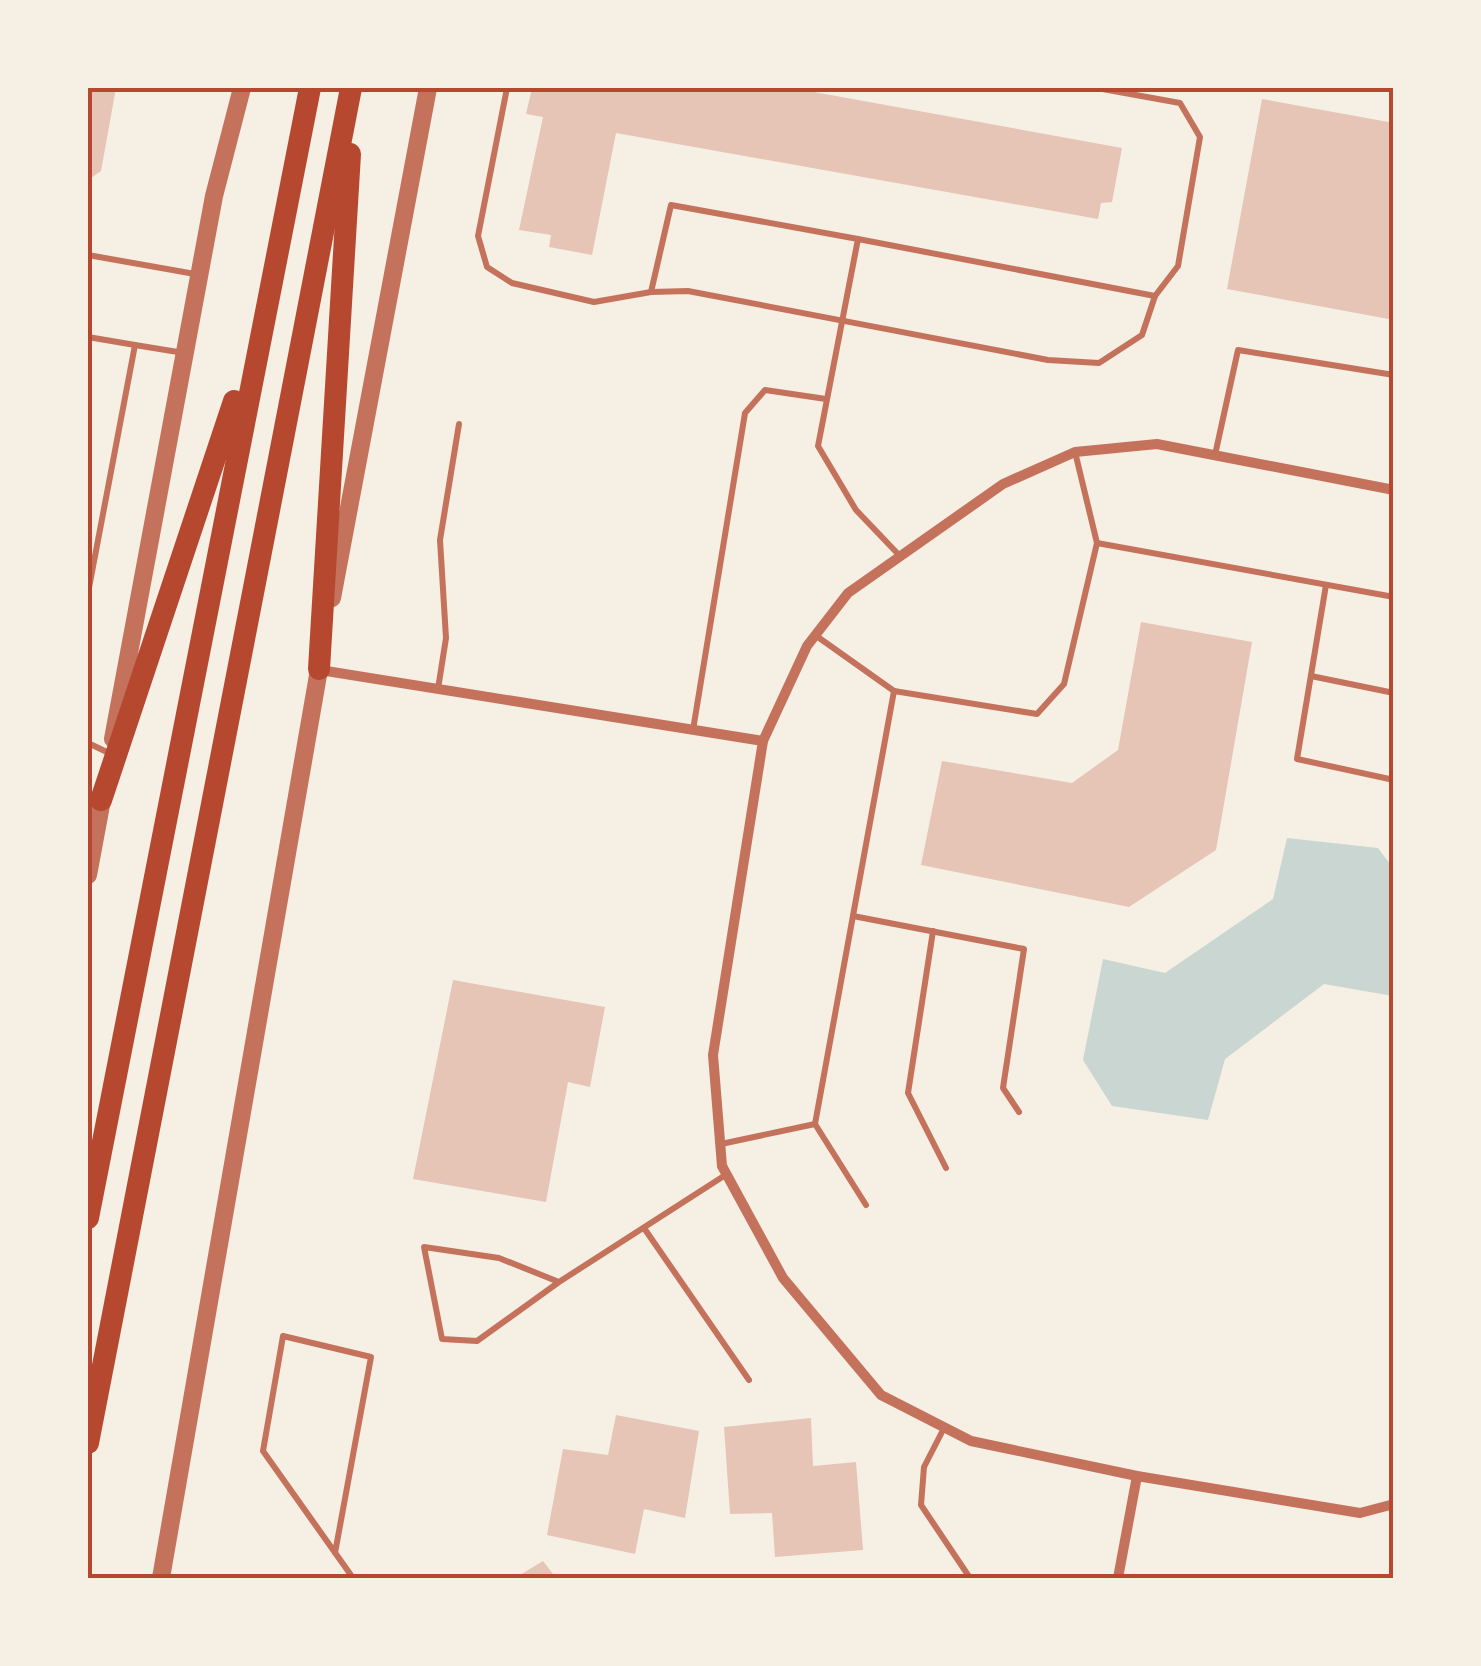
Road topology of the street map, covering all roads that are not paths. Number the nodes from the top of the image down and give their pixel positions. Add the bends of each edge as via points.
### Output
1 (242, 88) edge
2 (310, 88) edge
3 (352, 88) edge
4 (428, 88) edge
5 (507, 88) edge
6 (1097, 88) edge
7 (858, 240) junction
8 (88, 255) edge
9 (199, 275) junction
10 (650, 292) junction
11 (1155, 296) junction
12 (264, 312) junction
13 (842, 319) junction
14 (88, 337) edge
15 (135, 345) junction
16 (184, 353) junction
17 (1394, 375) edge
18 (826, 400) junction
19 (459, 424) dead end
20 (1075, 452) junction
21 (1215, 455) junction
22 (1394, 490) edge
23 (1097, 543) junction
24 (898, 555) junction
25 (1326, 585) junction
26 (88, 594) edge
27 (1394, 597) edge
28 (816, 635) junction
29 (319, 670) junction
30 (1311, 676) junction
31 (438, 688) junction
32 (894, 691) junction
33 (1394, 693) edge
34 (693, 730) junction
35 (764, 741) junction
36 (88, 744) edge
37 (110, 754) junction
38 (1394, 780) edge
39 (102, 800) junction
40 (88, 875) edge
41 (853, 916) junction
42 (933, 932) junction
43 (1020, 1112) dead end
44 (814, 1124) junction
45 (720, 1144) junction
46 (946, 1168) dead end
47 (726, 1174) junction
48 (866, 1205) dead end
49 (88, 1218) edge
50 (644, 1228) junction
51 (559, 1282) junction
52 (749, 1380) dead end
53 (944, 1428) junction
54 (88, 1443) edge
55 (1137, 1476) junction
56 (1394, 1504) edge
57 (335, 1553) junction
58 (161, 1578) edge
59 (353, 1578) edge
60 (970, 1578) edge
61 (1118, 1578) edge

1 - 9 street
2 - 12 highway
3 - 29 highway
3 - 54 highway
4 - 29 street
5 - 10 lane via 478,236 487,267 512,282 594,302
6 - 11 lane via 1180,103 1200,137 1178,266
7 - 10 lane via 671,205
7 - 11 lane
7 - 13 lane
8 - 9 lane
9 - 16 street
10 - 13 lane via 688,291
11 - 13 lane via 1142,334 1099,363 1048,360
12 - 39 highway
12 - 49 highway
13 - 18 lane
14 - 15 lane
15 - 16 lane
15 - 26 lane
16 - 37 street
17 - 21 lane via 1238,350
18 - 24 lane via 818,446 856,510
18 - 34 lane via 765,390 745,413
19 - 31 lane via 440,540 446,638
20 - 21 street via 1157,444
20 - 23 lane
20 - 24 street via 1003,484
21 - 22 street
23 - 25 lane
23 - 32 lane via 1064,684 1037,714
24 - 28 street via 848,593
25 - 27 lane
25 - 30 lane
28 - 32 lane
28 - 35 street
29 - 31 street
29 - 58 street
30 - 33 lane
30 - 38 lane via 1297,759
31 - 34 street
32 - 41 lane
34 - 35 street
35 - 45 street via 713,1055
36 - 37 lane
37 - 39 street
39 - 40 street
41 - 42 lane
41 - 44 lane
42 - 43 lane via 1024,949 1003,1088
42 - 46 lane via 908,1094
44 - 45 lane
44 - 48 lane
45 - 47 street
47 - 50 lane
47 - 53 street via 783,1278 881,1395
50 - 51 lane
50 - 52 lane
51 - 51 lane via 499,1258 424,1248 442,1338 477,1340
53 - 55 street via 971,1441
53 - 60 lane via 924,1467 922,1505
55 - 56 street via 1360,1513
55 - 61 street
57 - 57 lane via 263,1451 283,1336 372,1357
57 - 59 lane

